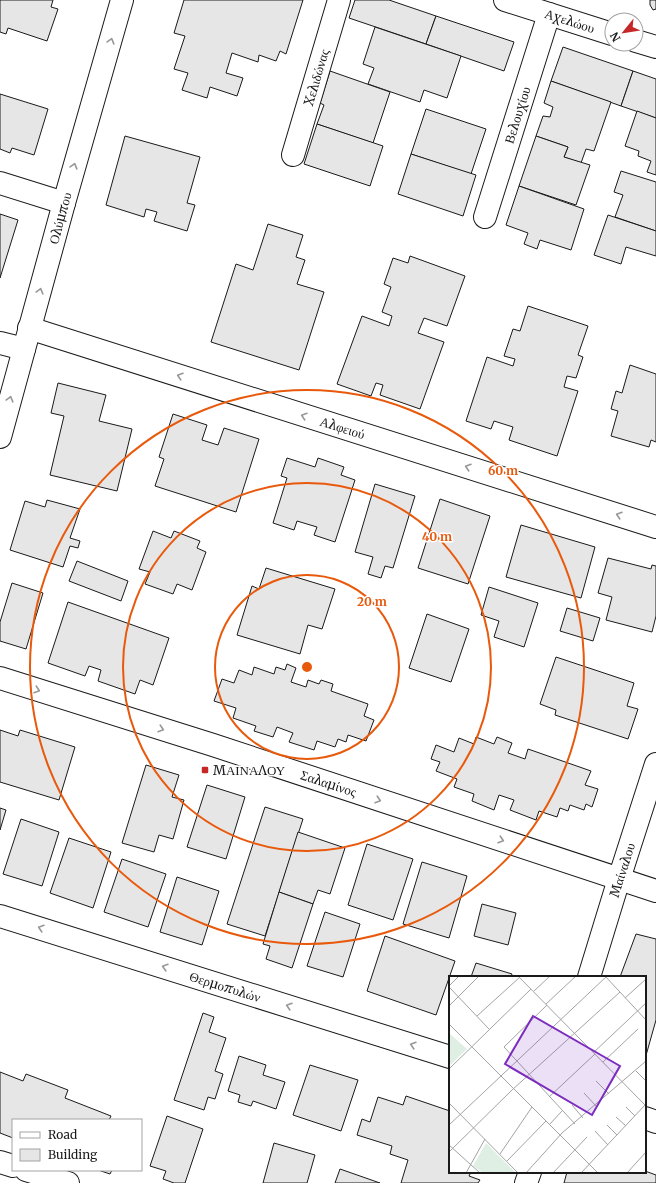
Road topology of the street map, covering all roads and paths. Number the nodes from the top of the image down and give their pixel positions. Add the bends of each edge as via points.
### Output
1 (122, 0) edge
2 (339, 0) edge
3 (505, 0) edge
4 (549, 14) junction
5 (604, 31) edge
6 (644, 43) edge
7 (656, 47) edge
8 (293, 155) dead end
9 (0, 183) edge
10 (64, 202) junction
11 (485, 217) dead end
12 (29, 328) junction
13 (0, 343) edge
14 (24, 350) junction
15 (0, 437) edge
16 (656, 527) edge
17 (0, 678) edge
18 (656, 764) edge
19 (618, 879) junction
20 (656, 891) edge
21 (0, 916) edge
22 (589, 976) edge
23 (449, 1057) edge
24 (646, 1118) edge
25 (656, 1122) edge
26 (0, 1162) edge
27 (12, 1166) edge
28 (29, 1171) edge
29 (530, 1173) edge
30 (68, 1183) edge
31 (526, 1183) edge

10 -> 1 street, Ολύμπου
2 - 8 street, Χελιδώνας
3 - 4 street, Αχελώου
4 - 5 street, Αχελώου
4 - 11 street, Βελουχίου
6 - 7 street
9 - 10 street
12 -> 10 street, Ολύμπου
12 - 14 street, Ολύμπου
16 -> 12 street, Αλφειού
13 - 14 street
15 -> 14 street, Ολύμπου
17 -> 19 street, Σαλαμίνος via 213,745
18 - 19 street, Μαίναλου
19 - 20 street, Σαλαμίνος
19 - 22 street, Μαίναλου
23 -> 21 street, Θερμοπυλών
24 - 25 street
26 - 27 street
28 - 30 street
29 - 31 street

